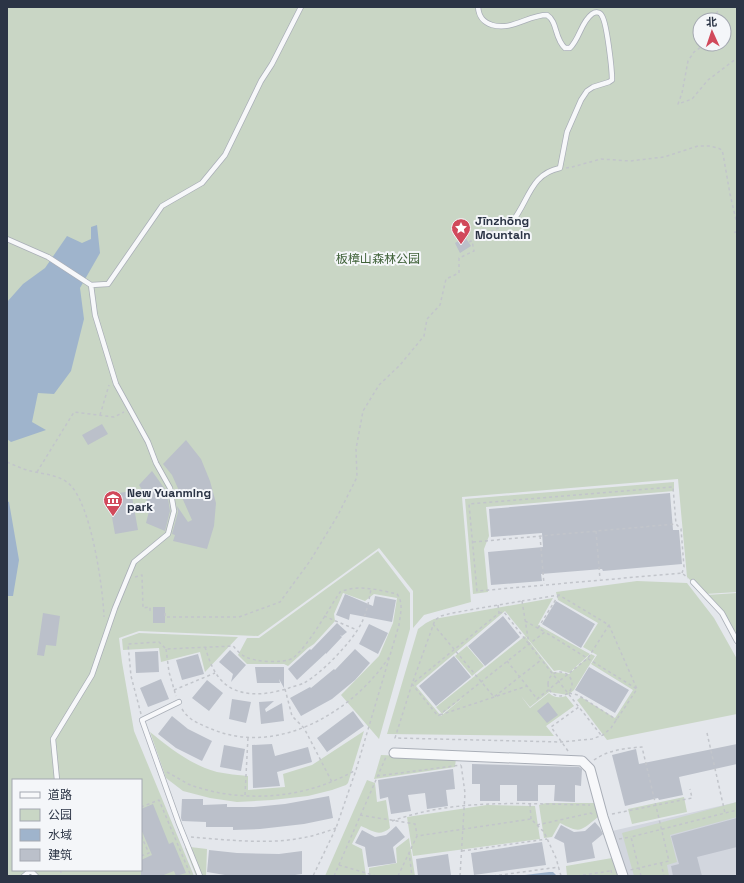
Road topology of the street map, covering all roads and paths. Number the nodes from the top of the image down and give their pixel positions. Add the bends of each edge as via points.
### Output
1 (301, 7) edge
2 (478, 7) edge
3 (694, 52) edge
4 (737, 58) edge
5 (560, 168) junction
6 (512, 222) joint
7 (737, 224) edge
8 (736, 232) edge
9 (737, 237) edge
10 (7, 239) edge
11 (472, 241) junction
12 (469, 242) dead end
13 (91, 285) junction
14 (113, 372) junction
15 (130, 409) junction
16 (100, 415) junction
17 (7, 462) edge
18 (37, 472) junction
19 (676, 524) junction
20 (596, 531) junction
21 (540, 536) junction
22 (473, 542) junction
23 (682, 573) junction
24 (600, 580) junction
25 (126, 581) junction
26 (693, 582) joint
27 (544, 585) junction
28 (371, 589) junction
29 (559, 595) junction
30 (522, 601) junction
31 (498, 605) junction
32 (150, 613) dead end
33 (165, 613) dead end
34 (499, 613) junction
35 (324, 616) junction
36 (526, 621) junction
37 (105, 623) dead end
38 (433, 624) junction
39 (609, 625) junction
40 (538, 628) junction
41 (357, 630) junction
42 (544, 632) junction
43 (737, 641) edge
44 (529, 644) junction
45 (205, 647) junction
46 (166, 649) junction
47 (454, 649) junction
48 (390, 654) junction
49 (588, 658) junction
50 (542, 660) junction
51 (506, 661) junction
52 (216, 673) junction
53 (553, 674) junction
54 (568, 675) junction
55 (520, 677) junction
56 (481, 681) junction
57 (559, 682) junction
58 (412, 684) junction
59 (527, 686) junction
60 (285, 689) junction
61 (637, 689) junction
62 (174, 690) junction
63 (549, 690) junction
64 (568, 693) junction
65 (494, 697) junction
66 (179, 702) junction
67 (579, 707) junction
68 (438, 716) junction
69 (142, 720) junction
70 (617, 720) junction
71 (304, 728) junction
72 (707, 733) dead end
73 (601, 736) junction
74 (248, 737) junction
75 (561, 742) junction
76 (394, 754) joint
77 (460, 756) junction
78 (575, 760) junction
79 (592, 762) dead end
80 (461, 766) junction
81 (158, 767) junction
82 (356, 770) junction
83 (378, 776) junction
84 (57, 779) edge
85 (332, 782) junction
86 (690, 789) dead end
87 (245, 796) junction
88 (530, 804) junction
89 (464, 805) junction
90 (600, 805) junction
91 (656, 806) junction
92 (142, 807) edge
93 (737, 810) edge
94 (725, 813) junction
95 (360, 816) junction
96 (599, 818) junction
97 (531, 819) junction
98 (392, 821) junction
99 (537, 825) junction
100 (336, 828) junction
101 (463, 829) junction
102 (661, 829) junction
103 (184, 836) junction
104 (417, 836) junction
105 (631, 836) junction
106 (142, 838) edge
107 (547, 839) junction
108 (611, 841) junction
109 (462, 851) junction
110 (409, 852) junction
111 (142, 856) edge
112 (661, 863) junction
113 (610, 864) dead end
114 (339, 865) junction
115 (559, 867) junction
116 (639, 868) junction
117 (611, 870) junction
118 (622, 874) edge
119 (191, 876) edge
120 (200, 876) edge
121 (313, 876) edge
122 (334, 876) edge
123 (376, 876) edge
124 (398, 876) edge
125 (412, 876) edge
126 (460, 876) edge
127 (493, 876) edge
128 (561, 876) edge
129 (577, 876) edge
130 (612, 876) edge
131 (641, 876) edge
132 (664, 876) edge

1 - 13 lane via 225,155 202,183 162,206 108,284
2 - 5 lane via 480,17 487,23 497,26 516,25 535,16 547,15 551,18 560,44 565,48 570,48 575,43 590,15 594,12 602,15 612,80 593,87 581,100 567,132
3 - 4 path via 688,60 678,104 692,99 708,80
5 - 6 lane via 552,170 536,182
5 - 7 path via 601,159 630,161 664,157 698,146 718,148 722,150
6 - 11 path
8 - 9 path
10 - 13 lane via 48,257
11 - 12 path
11 - 33 path via 474,251 459,258 460,273 446,279 440,305 427,318 424,336 379,385 363,411 356,449 357,477 338,515 280,602 239,617 165,618
13 - 14 lane via 95,316
14 - 15 lane via 116,384
14 - 16 path
15 - 16 path via 114,417
15 - 25 lane via 170,488 174,511 168,534 134,562
16 - 18 path via 74,412
17 - 18 path
18 - 37 path via 55,476 68,483 77,494 92,536
19 - 20 path
19 - 22 path via 673,487 469,504
19 - 23 path via 681,529 684,567
20 - 21 path
20 - 24 path
21 - 22 path
21 - 27 path
22 - 27 path via 478,591
23 - 24 path
23 - 26 path
24 - 27 path
25 - 32 path via 142,575 143,608 150,608
25 - 84 lane via 92,675 53,739
26 - 43 lane via 722,613
28 - 35 path via 347,589 340,592
28 - 41 path via 362,622
28 - 48 path via 397,594 401,599 399,625
29 - 30 path
29 - 39 path
29 - 40 path
30 - 31 path
30 - 36 path
31 - 34 path
31 - 38 path via 441,616
34 - 44 path via 504,612
34 - 47 path
35 - 41 path
35 - 45 path via 304,646 291,659 256,661 244,656 233,646
36 - 40 path
36 - 44 path
38 - 47 path
38 - 58 path
39 - 49 path
39 - 61 path
40 - 42 path
41 - 60 path via 350,641 317,673 303,683
42 - 44 path
42 - 49 path
44 - 50 path
44 - 51 path
45 - 46 path
45 - 52 path
46 - 62 path
46 - 69 path via 159,642 128,644 131,676
47 - 56 path
47 - 58 path
48 - 71 path via 380,670 342,707
48 - 82 path
49 - 54 path
49 - 61 path
50 - 53 path
50 - 55 path
51 - 55 path
51 - 56 path
52 - 60 path via 221,681 237,690 257,694
52 - 62 path
53 - 54 path via 561,672
53 - 57 path
53 - 63 path via 548,680
54 - 57 path
54 - 64 path via 571,686
55 - 59 path
55 - 65 path
56 - 65 path
56 - 68 path
57 - 63 path
57 - 64 path
58 - 68 path
58 - 75 path via 395,738
59 - 63 path via 538,699
59 - 65 path
60 - 71 path via 292,716
61 - 70 path
62 - 66 path
63 - 64 path via 561,696
64 - 67 path
64 - 70 path via 578,695
65 - 68 path
66 - 69 lane
66 - 74 path via 185,714 199,724 220,733
67 - 73 path
67 - 75 path via 551,727
69 - 81 lane
70 - 73 path
71 - 74 path via 291,733
71 - 85 path
72 - 94 path
73 - 75 path
74 - 87 path
75 - 78 path
76 - 77 street
76 - 83 path via 387,754
77 - 78 street
77 - 80 path
78 - 90 street via 582,761 590,769
79 - 91 path via 609,752 642,747
80 - 83 path
80 - 89 path
81 - 87 path via 189,784 209,791
81 - 103 lane
82 - 85 path
82 - 100 path
83 - 95 path
85 - 87 path via 287,794
86 - 91 path via 692,798
88 - 89 path
88 - 90 path
88 - 97 path
89 - 98 path via 414,813
89 - 101 path
90 - 96 street
91 - 96 path
91 - 102 path
92 - 119 path via 159,800
93 - 94 path
94 - 102 path
95 - 98 path
95 - 114 path
96 - 99 path via 592,813
96 - 108 street
97 - 99 path
97 - 101 path
98 - 104 path via 415,824
99 - 107 path
100 - 103 path via 314,836 277,841
100 - 121 path
101 - 104 path
101 - 109 path
102 - 105 path
102 - 112 path via 669,861
103 - 120 lane
104 - 110 path
105 - 108 path
105 - 116 path
106 - 111 path via 149,853
107 - 109 path
107 - 115 path
108 - 118 street
109 - 126 path
110 - 124 path
110 - 125 path
112 - 116 path
112 - 132 path
113 - 117 path
114 - 122 path
114 - 123 path
115 - 127 path
115 - 128 path
116 - 118 path
116 - 131 path
117 - 129 path
117 - 130 path

